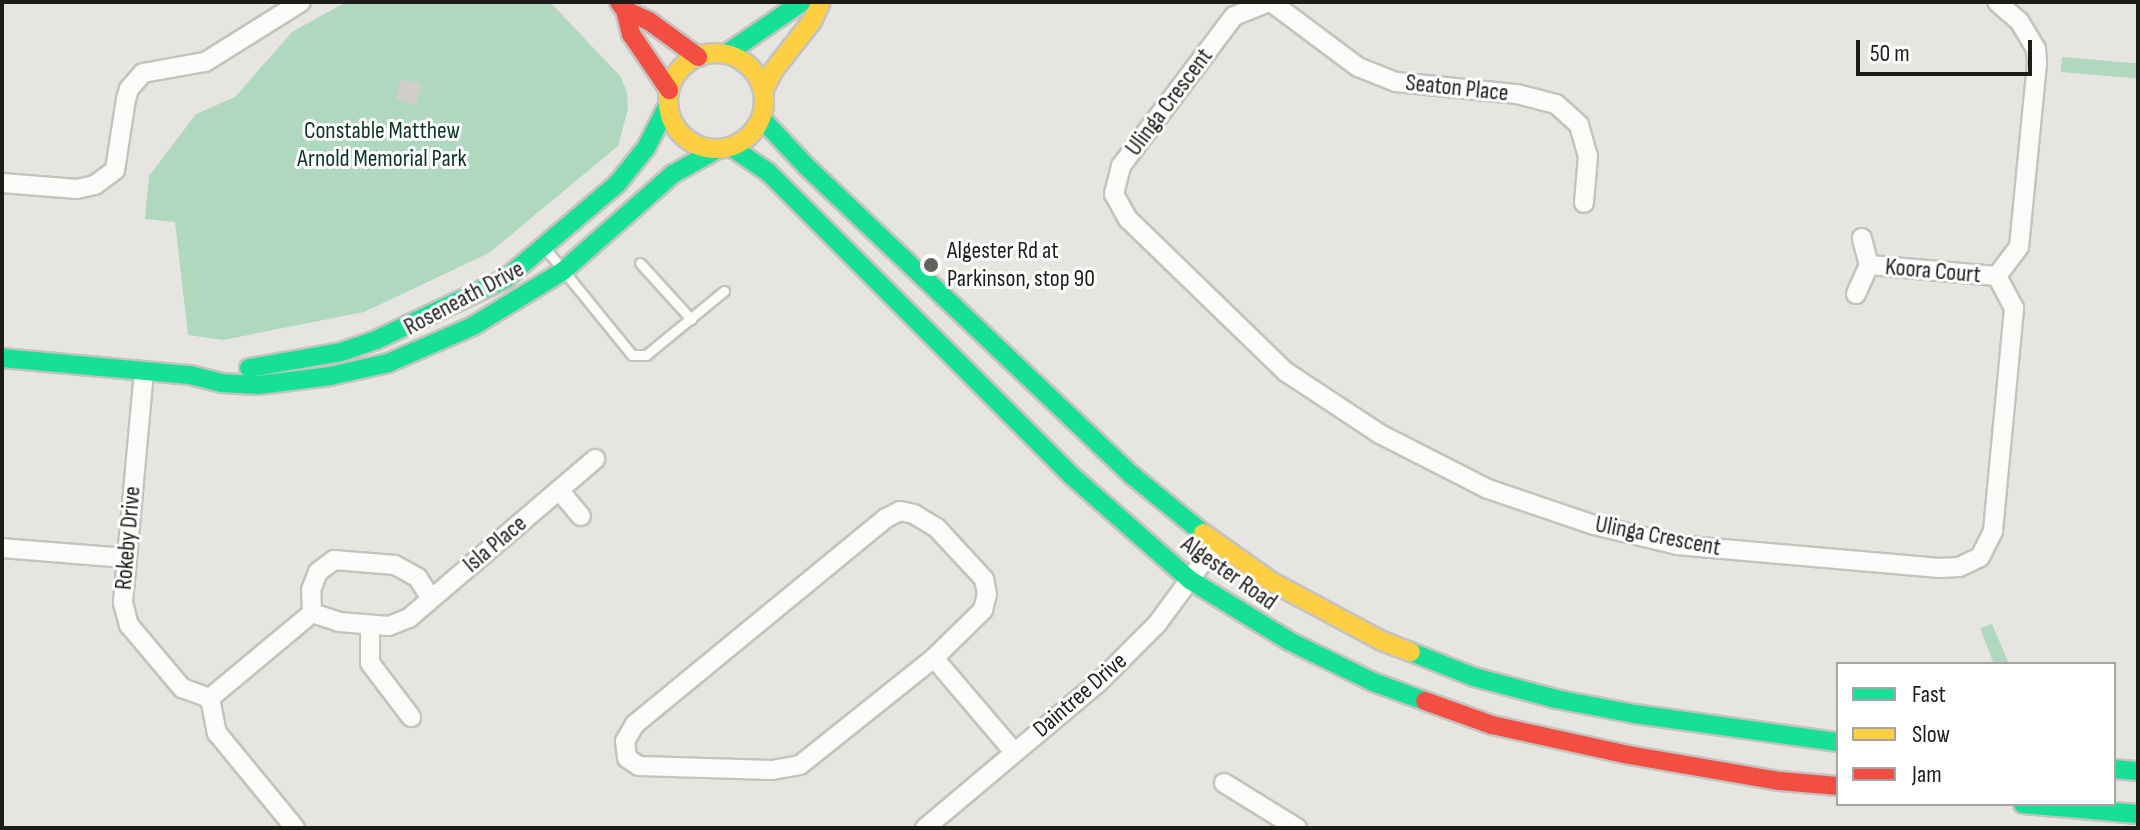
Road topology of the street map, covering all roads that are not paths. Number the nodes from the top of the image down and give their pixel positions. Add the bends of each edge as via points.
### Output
1 (301, 2) edge
2 (802, 2) edge
3 (821, 2) edge
4 (1270, 2) edge
5 (1997, 2) edge
6 (622, 6) edge
7 (726, 54) junction
8 (698, 57) junction
9 (763, 91) junction
10 (669, 98) junction
11 (761, 118) junction
12 (724, 148) junction
13 (2, 183) edge
14 (1584, 203) dead end
15 (1862, 238) dead end
16 (545, 248) junction
17 (640, 263) dead end
18 (1869, 265) junction
19 (563, 271) junction
20 (1997, 276) junction
21 (724, 291) dead end
22 (1856, 294) dead end
23 (691, 319) junction
24 (2, 358) edge
25 (144, 371) junction
26 (190, 375) junction
27 (595, 459) dead end
28 (559, 490) junction
29 (581, 516) dead end
30 (1216, 544) junction
31 (2, 548) edge
32 (126, 558) junction
33 (1190, 580) junction
34 (430, 597) junction
35 (312, 613) junction
36 (370, 625) junction
37 (934, 658) junction
38 (210, 698) junction
39 (411, 717) dead end
40 (1836, 742) edge
41 (1014, 752) junction
42 (2116, 769) edge
43 (2138, 771) edge
44 (1224, 783) dead end
45 (1836, 786) edge
46 (2046, 806) edge
47 (2138, 814) edge
48 (295, 828) edge
49 (925, 828) edge
50 (1297, 828) edge

1 - 13 street via 205,62 143,73 126,99 115,170 95,185 77,189
2 - 7 main road
3 - 9 main road
4 - 14 street, Seaton Place via 1358,67 1396,82 1517,94 1556,104 1579,125 1588,156
4 - 20 street, Ulinga Crescent via 1234,16 1121,166 1114,194 1128,219 1286,372 1380,434 1488,489 1594,525 1677,545 1959,567 1980,557 1993,531 2014,308
5 - 20 street via 2020,22 2036,49 2037,63 2019,247
6 - 8 main road
6 - 10 main road via 631,34
7 - 8 main road
7 - 9 main road via 751,68
8 - 10 main road via 676,75
9 - 11 main road
10 - 12 main road via 680,132 691,142
10 - 16 main road, Roseneath Drive via 646,148 617,184
11 - 12 main road via 743,141
11 - 30 main road, Algester Road via 1123,466
12 - 19 main road, Roseneath Drive via 673,174
12 - 33 main road, Algester Road via 768,172 1072,476
15 - 18 street, Koora Court
16 - 19 lane
16 - 26 main road, Roseneath Drive via 472,297 376,340 275,366
17 - 23 lane
18 - 20 street, Koora Court
18 - 22 street, Koora Court
19 - 23 lane via 632,355 646,355
19 - 26 main road, Roseneath Drive via 473,326 388,363 258,385
21 - 23 lane
24 - 25 main road, Roseneath Drive
25 - 26 main road, Roseneath Drive
25 - 32 street, Rokeby Drive
27 - 28 street, Isla Place
28 - 29 street
28 - 34 street, Isla Place
30 - 33 street, Daintree Drive
30 - 40 main road, Algester Road via 1333,617 1474,677 1635,714
31 - 32 street
32 - 38 street, Rokeby Drive via 123,603 129,625 182,688
33 - 41 street, Daintree Drive via 1157,624 1098,683
33 - 45 main road, Algester Road via 1289,641 1373,682 1492,725 1629,755
34 - 35 street via 418,578 395,565 334,560 318,572 311,590
34 - 36 street, Isla Place via 409,618 389,626
35 - 36 street, Isla Place
35 - 38 street
36 - 39 street via 370,663
37 - 37 street via 800,765 772,770 639,766 627,758 625,741 635,724 900,511 937,528 984,579 983,610
37 - 41 street
38 - 48 street via 217,733
41 - 49 street, Daintree Drive
42 - 43 main road
44 - 50 street
46 - 47 main road

